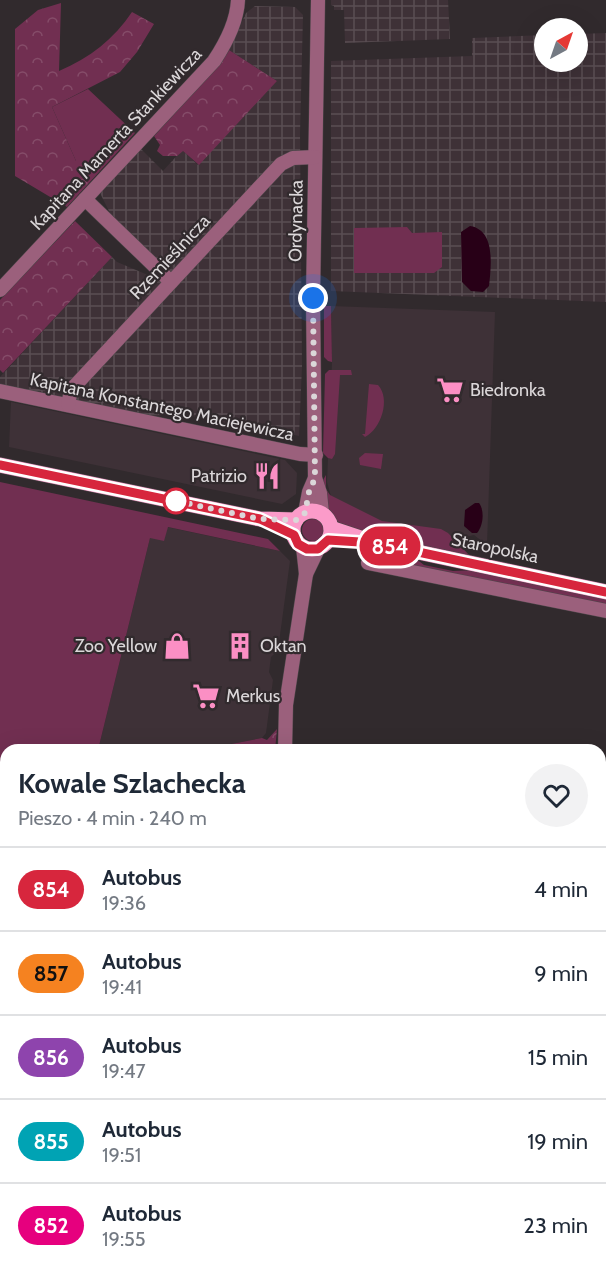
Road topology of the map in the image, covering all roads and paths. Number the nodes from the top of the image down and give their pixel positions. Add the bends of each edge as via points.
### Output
1 (238, 0) edge
2 (318, 0) edge
3 (315, 157) junction
4 (85, 199) junction
5 (171, 282) junction
6 (0, 290) edge
7 (0, 391) edge
8 (68, 405) junction
9 (316, 455) junction
10 (0, 465) edge
11 (315, 478) junction
12 (321, 513) joint
13 (311, 533) junction
14 (376, 543) junction
15 (368, 563) dead end
16 (388, 567) junction
17 (606, 592) edge
18 (606, 611) edge
19 (285, 744) edge

1 - 4 street, Kapitana Mamerta Stankiewicza via 238,12 214,61
2 - 3 street, Ordynacka
3 - 5 street, Rzemieślnicza via 293,158 281,164
3 - 9 street, Ordynacka
4 - 5 street
4 - 6 street, Kapitana Mamerta Stankiewicza
5 - 8 street, Rzemieślnicza via 71,390
7 - 8 street, Kapitana Konstantego Maciejewicza
8 - 9 street, Kapitana Konstantego Maciejewicza
9 - 11 street, Ordynacka
10 - 13 main road, Staropolska
11 - 12 street, Ordynacka
11 - 13 street, Ordynacka via 309,492
12 - 13 main road via 330,522
13 - 14 main road, Staropolska
13 - 19 street via 286,705
14 - 16 street via 375,549
14 - 17 main road, Staropolska
15 - 16 street
16 - 18 street

